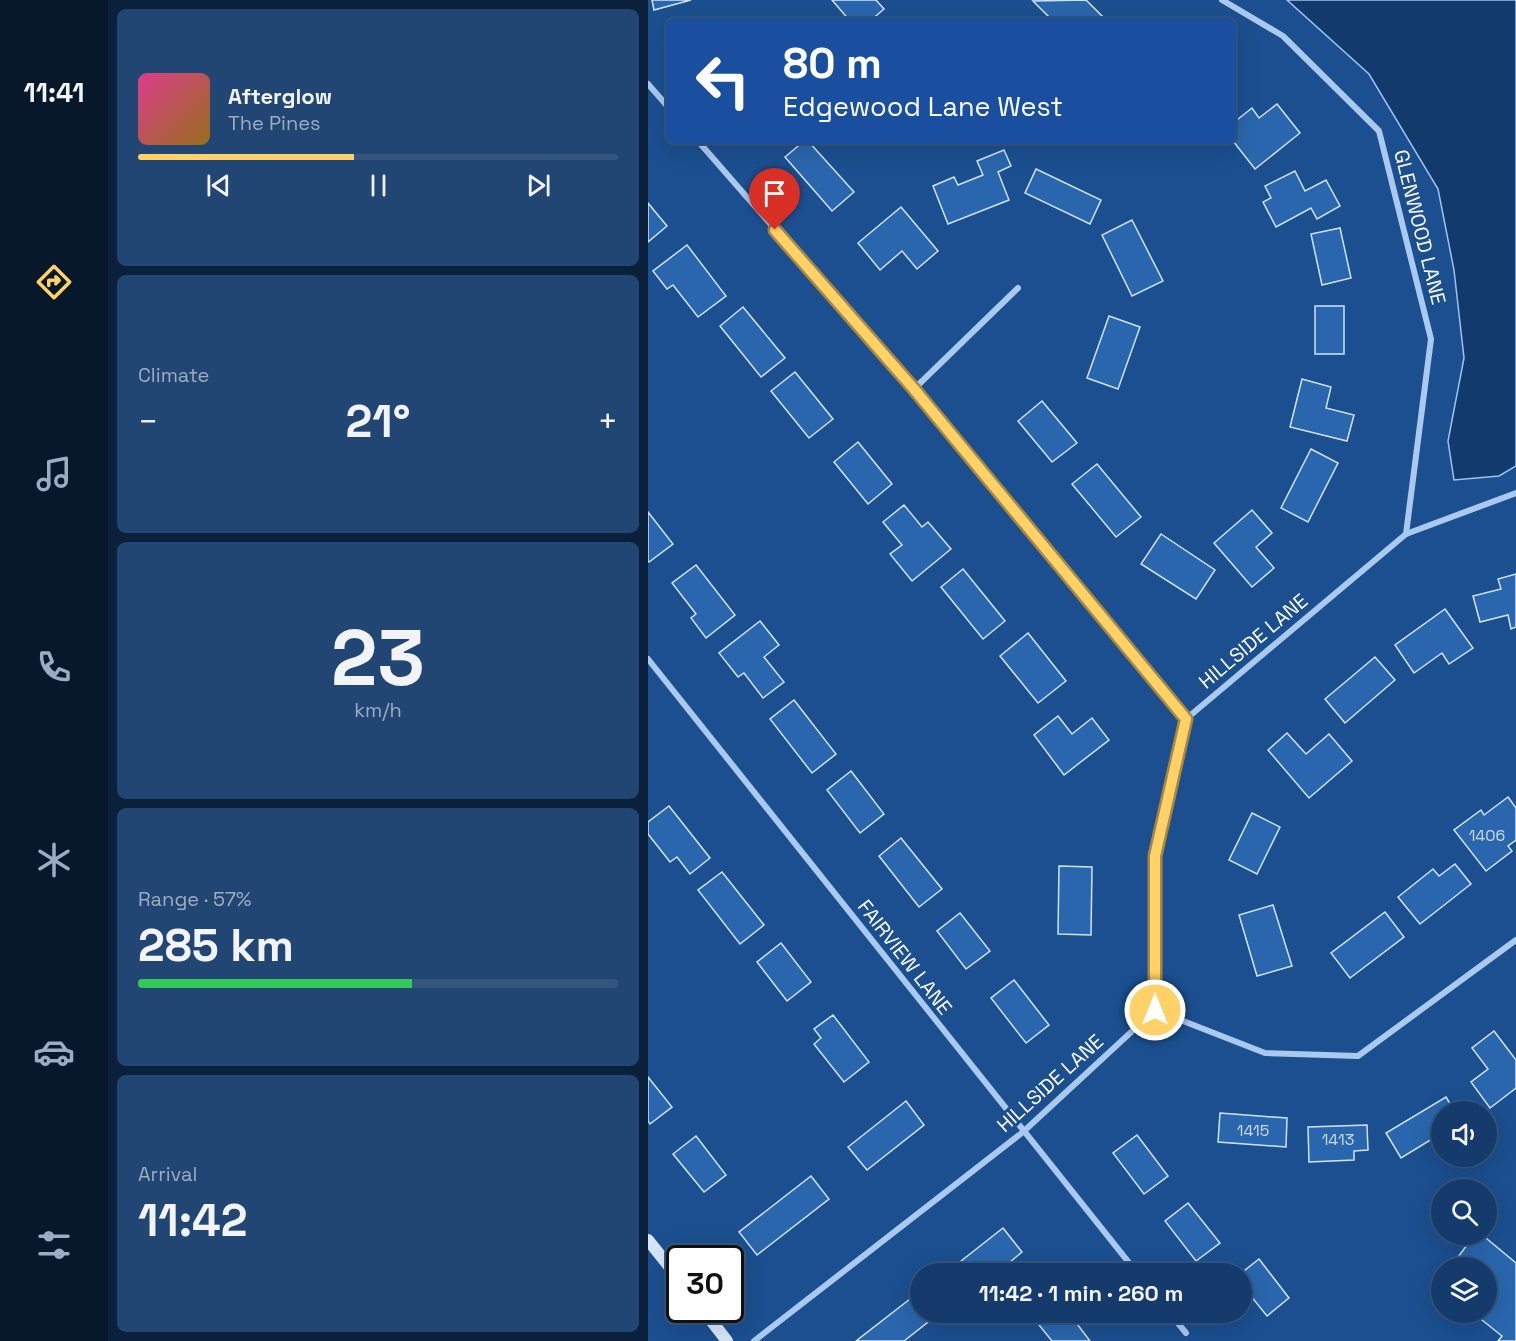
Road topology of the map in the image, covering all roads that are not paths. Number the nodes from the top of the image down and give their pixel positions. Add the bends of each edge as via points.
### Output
1 (1222, 0) edge
2 (648, 84) edge
3 (666, 105) edge
4 (701, 144) edge
5 (1018, 288) dead end
6 (914, 389) junction
7 (1516, 493) edge
8 (1406, 534) junction
9 (648, 659) edge
10 (1186, 719) junction
11 (1516, 940) edge
12 (1155, 1010) junction
13 (1023, 1132) junction
14 (648, 1240) edge
15 (666, 1262) edge
16 (1129, 1263) edge
17 (712, 1323) edge
18 (1178, 1323) edge
19 (1186, 1333) dead end
20 (727, 1341) edge
21 (754, 1341) edge

1 - 8 street, GLENWOOD LANE via 1283,36 1379,132 1431,339
2 - 3 street
4 - 6 street
5 - 6 street
6 - 10 street
7 - 8 street, HILLSIDE LANE
8 - 10 street, HILLSIDE LANE
9 - 13 street, FAIRVIEW LANE
10 - 12 street via 1155,856
11 - 12 street via 1358,1056 1265,1053
12 - 13 street, HILLSIDE LANE
13 - 16 street, FAIRVIEW LANE
13 - 21 street, HILLSIDE LANE
14 - 15 street
17 - 20 street
18 - 19 street

